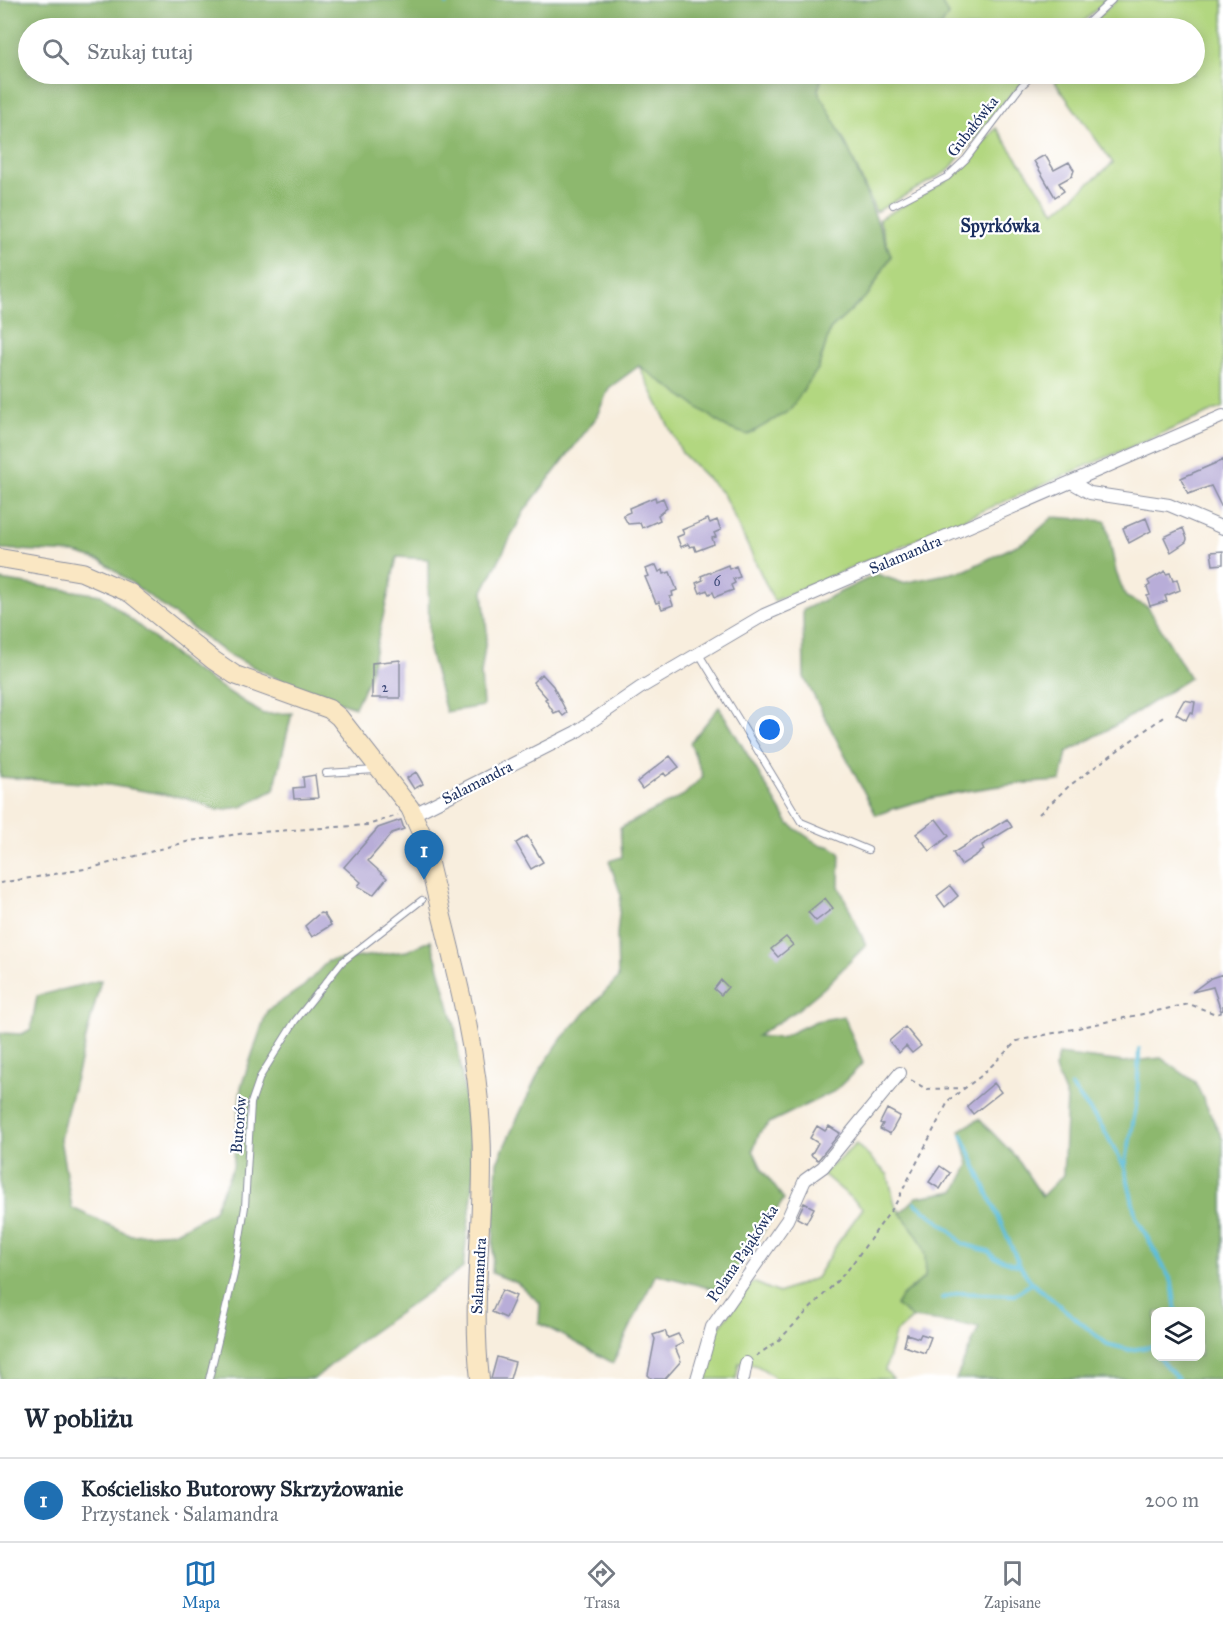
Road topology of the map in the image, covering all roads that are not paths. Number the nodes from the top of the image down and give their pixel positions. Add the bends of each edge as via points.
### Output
1 (1112, 0) edge
2 (1093, 18) edge
3 (1023, 84) edge
4 (893, 205) dead end
5 (1223, 416) edge
6 (1071, 482) junction
7 (1223, 528) edge
8 (0, 558) edge
9 (698, 653) junction
10 (378, 770) junction
11 (326, 773) dead end
12 (412, 811) junction
13 (868, 850) dead end
14 (428, 898) junction
15 (900, 1073) road end
16 (746, 1363) road end
17 (209, 1379) edge
18 (480, 1379) edge
19 (697, 1379) edge
20 (743, 1379) edge

1 - 2 lane
3 - 4 lane, Gubałówka via 966,159 947,177
5 - 6 street, Salamandra
6 - 7 street via 1090,493 1169,505
6 - 9 street, Salamandra via 764,615
8 - 10 street via 82,572 130,593 235,675 329,709
9 - 12 street, Salamandra via 576,732
9 - 13 lane via 801,822
10 - 11 lane
10 - 12 street
12 - 14 street, Salamandra via 423,837
14 - 17 lane, Butorów via 342,962 295,1022 260,1077 251,1103 245,1207 234,1274
14 - 18 street, Salamandra via 463,1000 478,1089 483,1177 476,1316
15 - 19 street, Polana Pająkówka via 823,1167 806,1180 787,1220 712,1327
16 - 20 street

